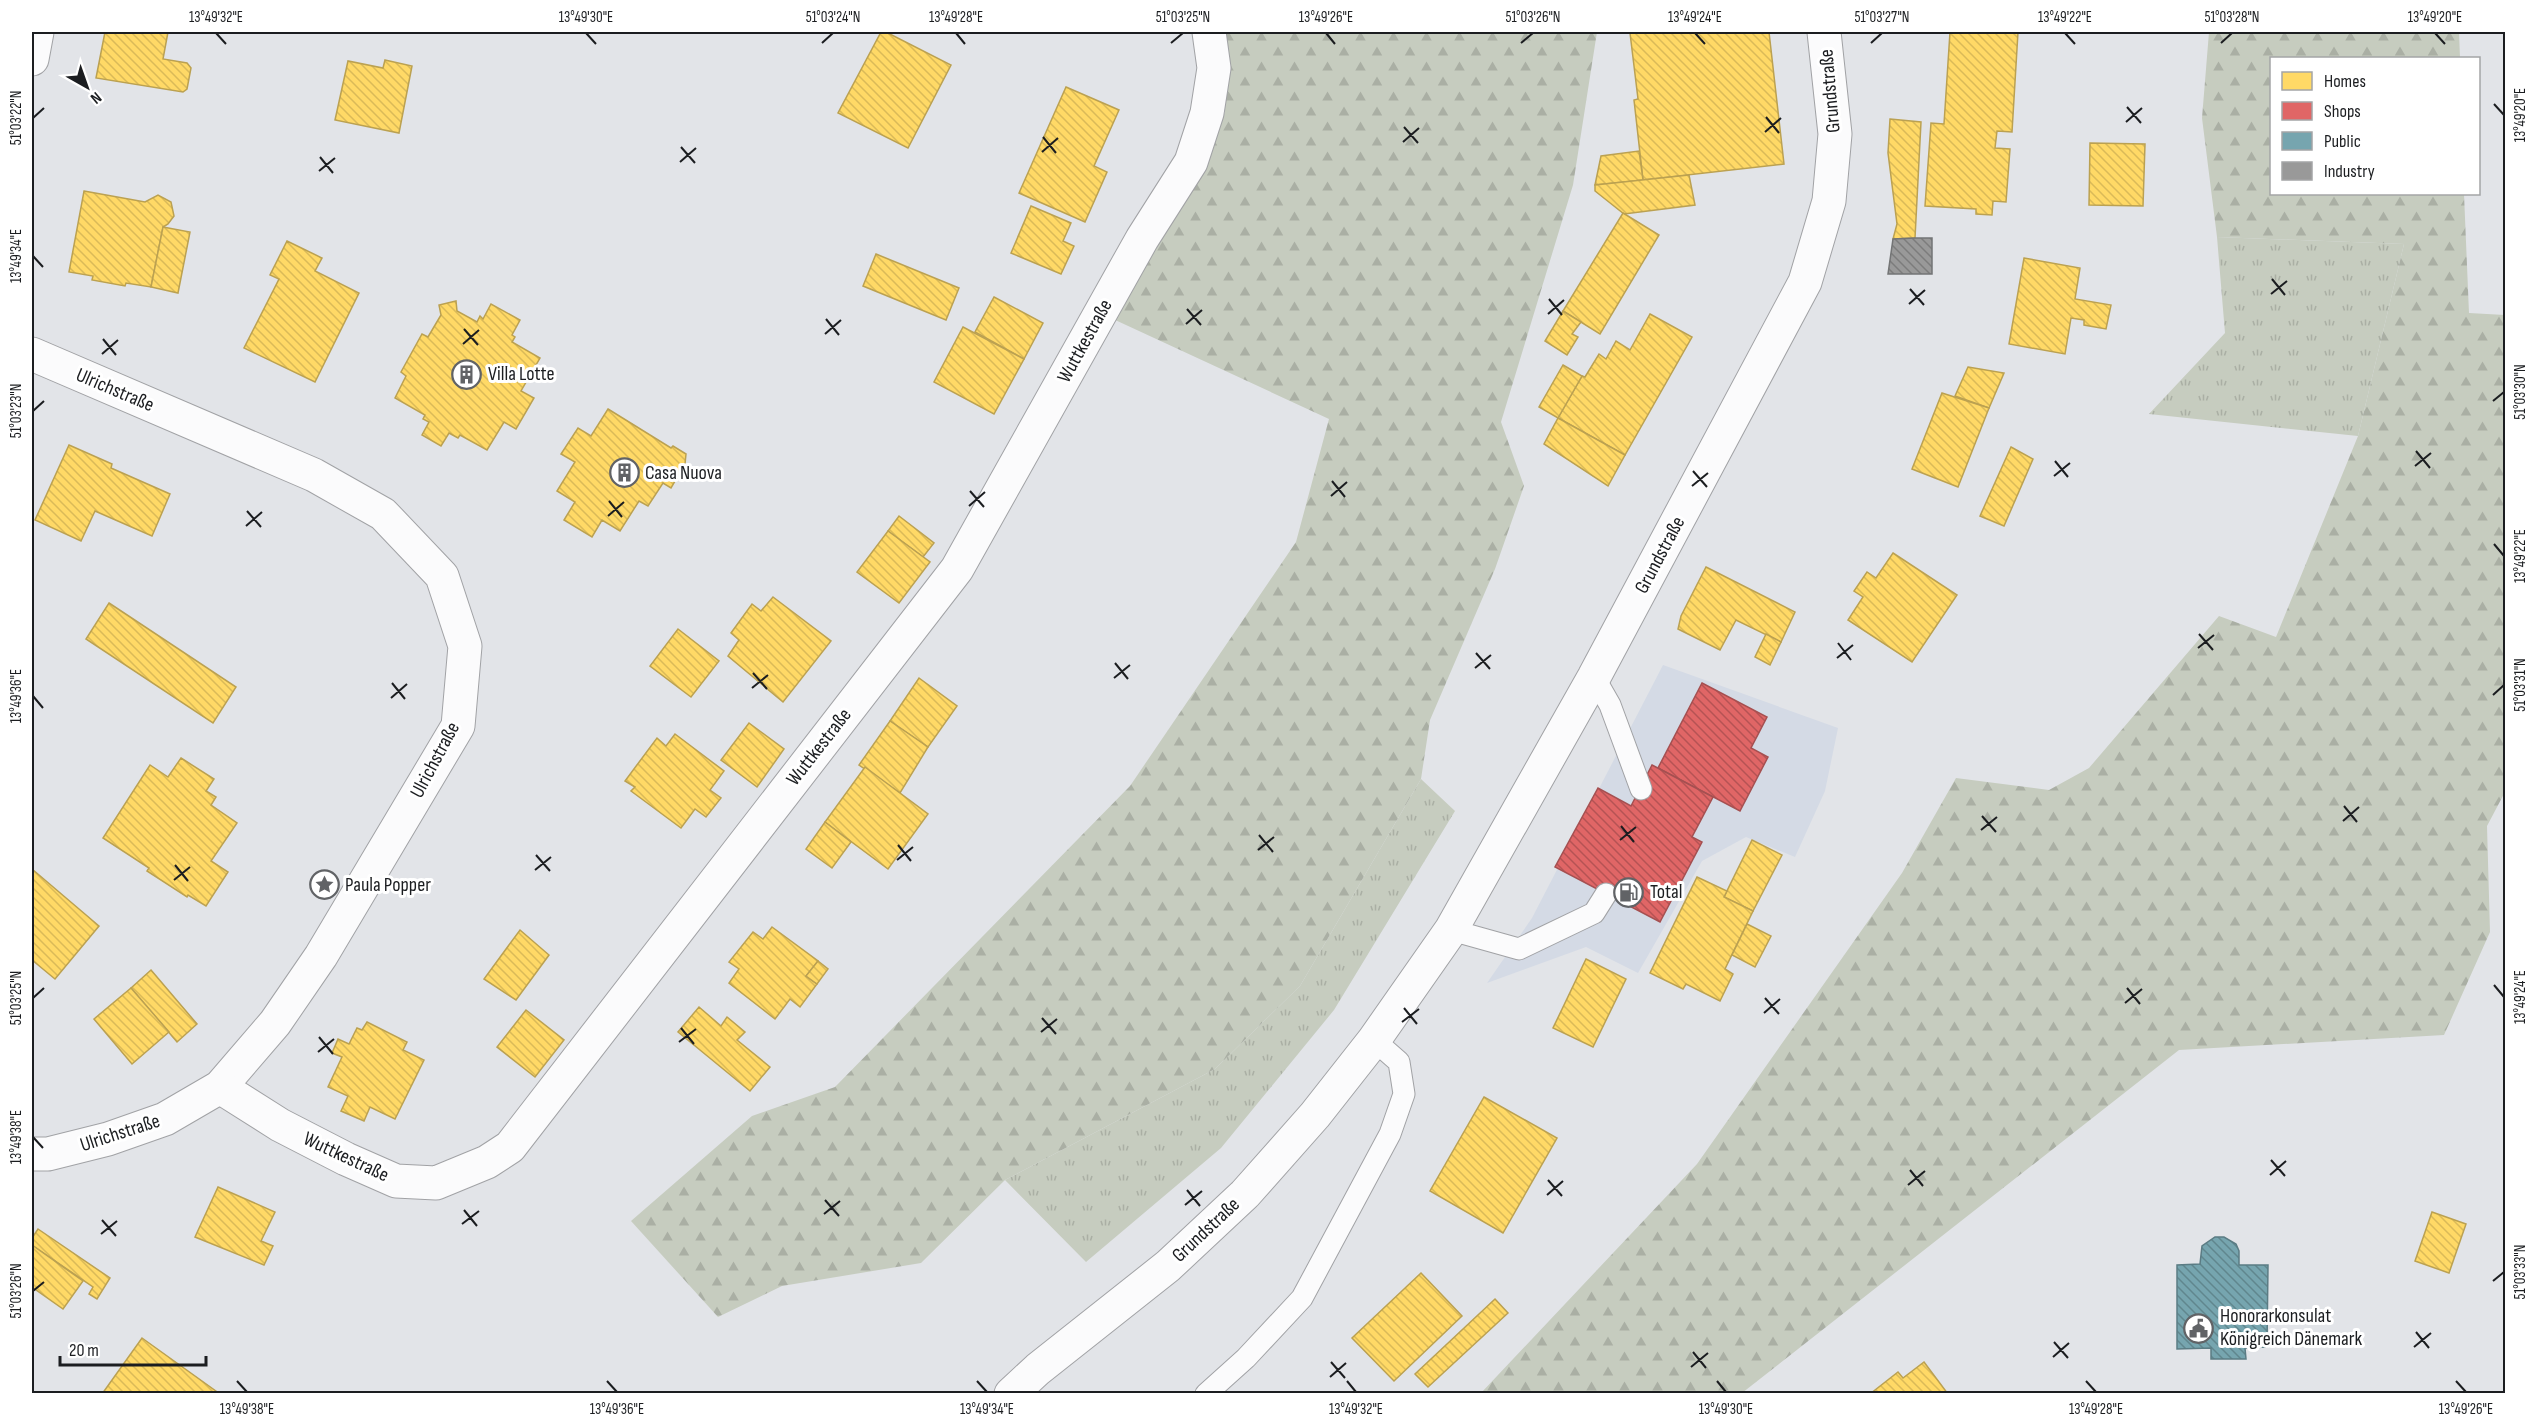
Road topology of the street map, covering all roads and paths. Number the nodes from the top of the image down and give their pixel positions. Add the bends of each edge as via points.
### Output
1 (37, 32) edge
2 (1209, 32) edge
3 (1824, 32) edge
4 (32, 59) edge
5 (32, 354) edge
6 (1594, 677) junction
7 (1641, 789) dead end
8 (1606, 894) dead end
9 (1451, 930) junction
10 (1374, 1040) junction
11 (220, 1087) junction
12 (32, 1154) edge
13 (1011, 1394) edge
14 (1206, 1394) edge

1 - 4 street
2 - 11 street, Wuttkestraße via 1214,68 1207,113 1191,162 1142,239 957,569 510,1147 436,1183 396,1181 280,1125
3 - 6 street, Grundstraße via 1835,134 1829,201 1805,282
5 - 11 street, Ulrichstraße via 314,475 383,514 442,576 465,646 458,726 321,956 275,1023
6 - 7 lane via 1610,705
6 - 9 street, Grundstraße
8 - 9 lane via 1594,913 1519,949
9 - 10 street, Grundstraße
10 - 13 street, Grundstraße via 1316,1115 1245,1194 1168,1266
10 - 14 lane via 1399,1062 1401,1072 1404,1094 1390,1134 1302,1298
11 - 12 street, Ulrichstraße via 153,1123 108,1139 48,1154

